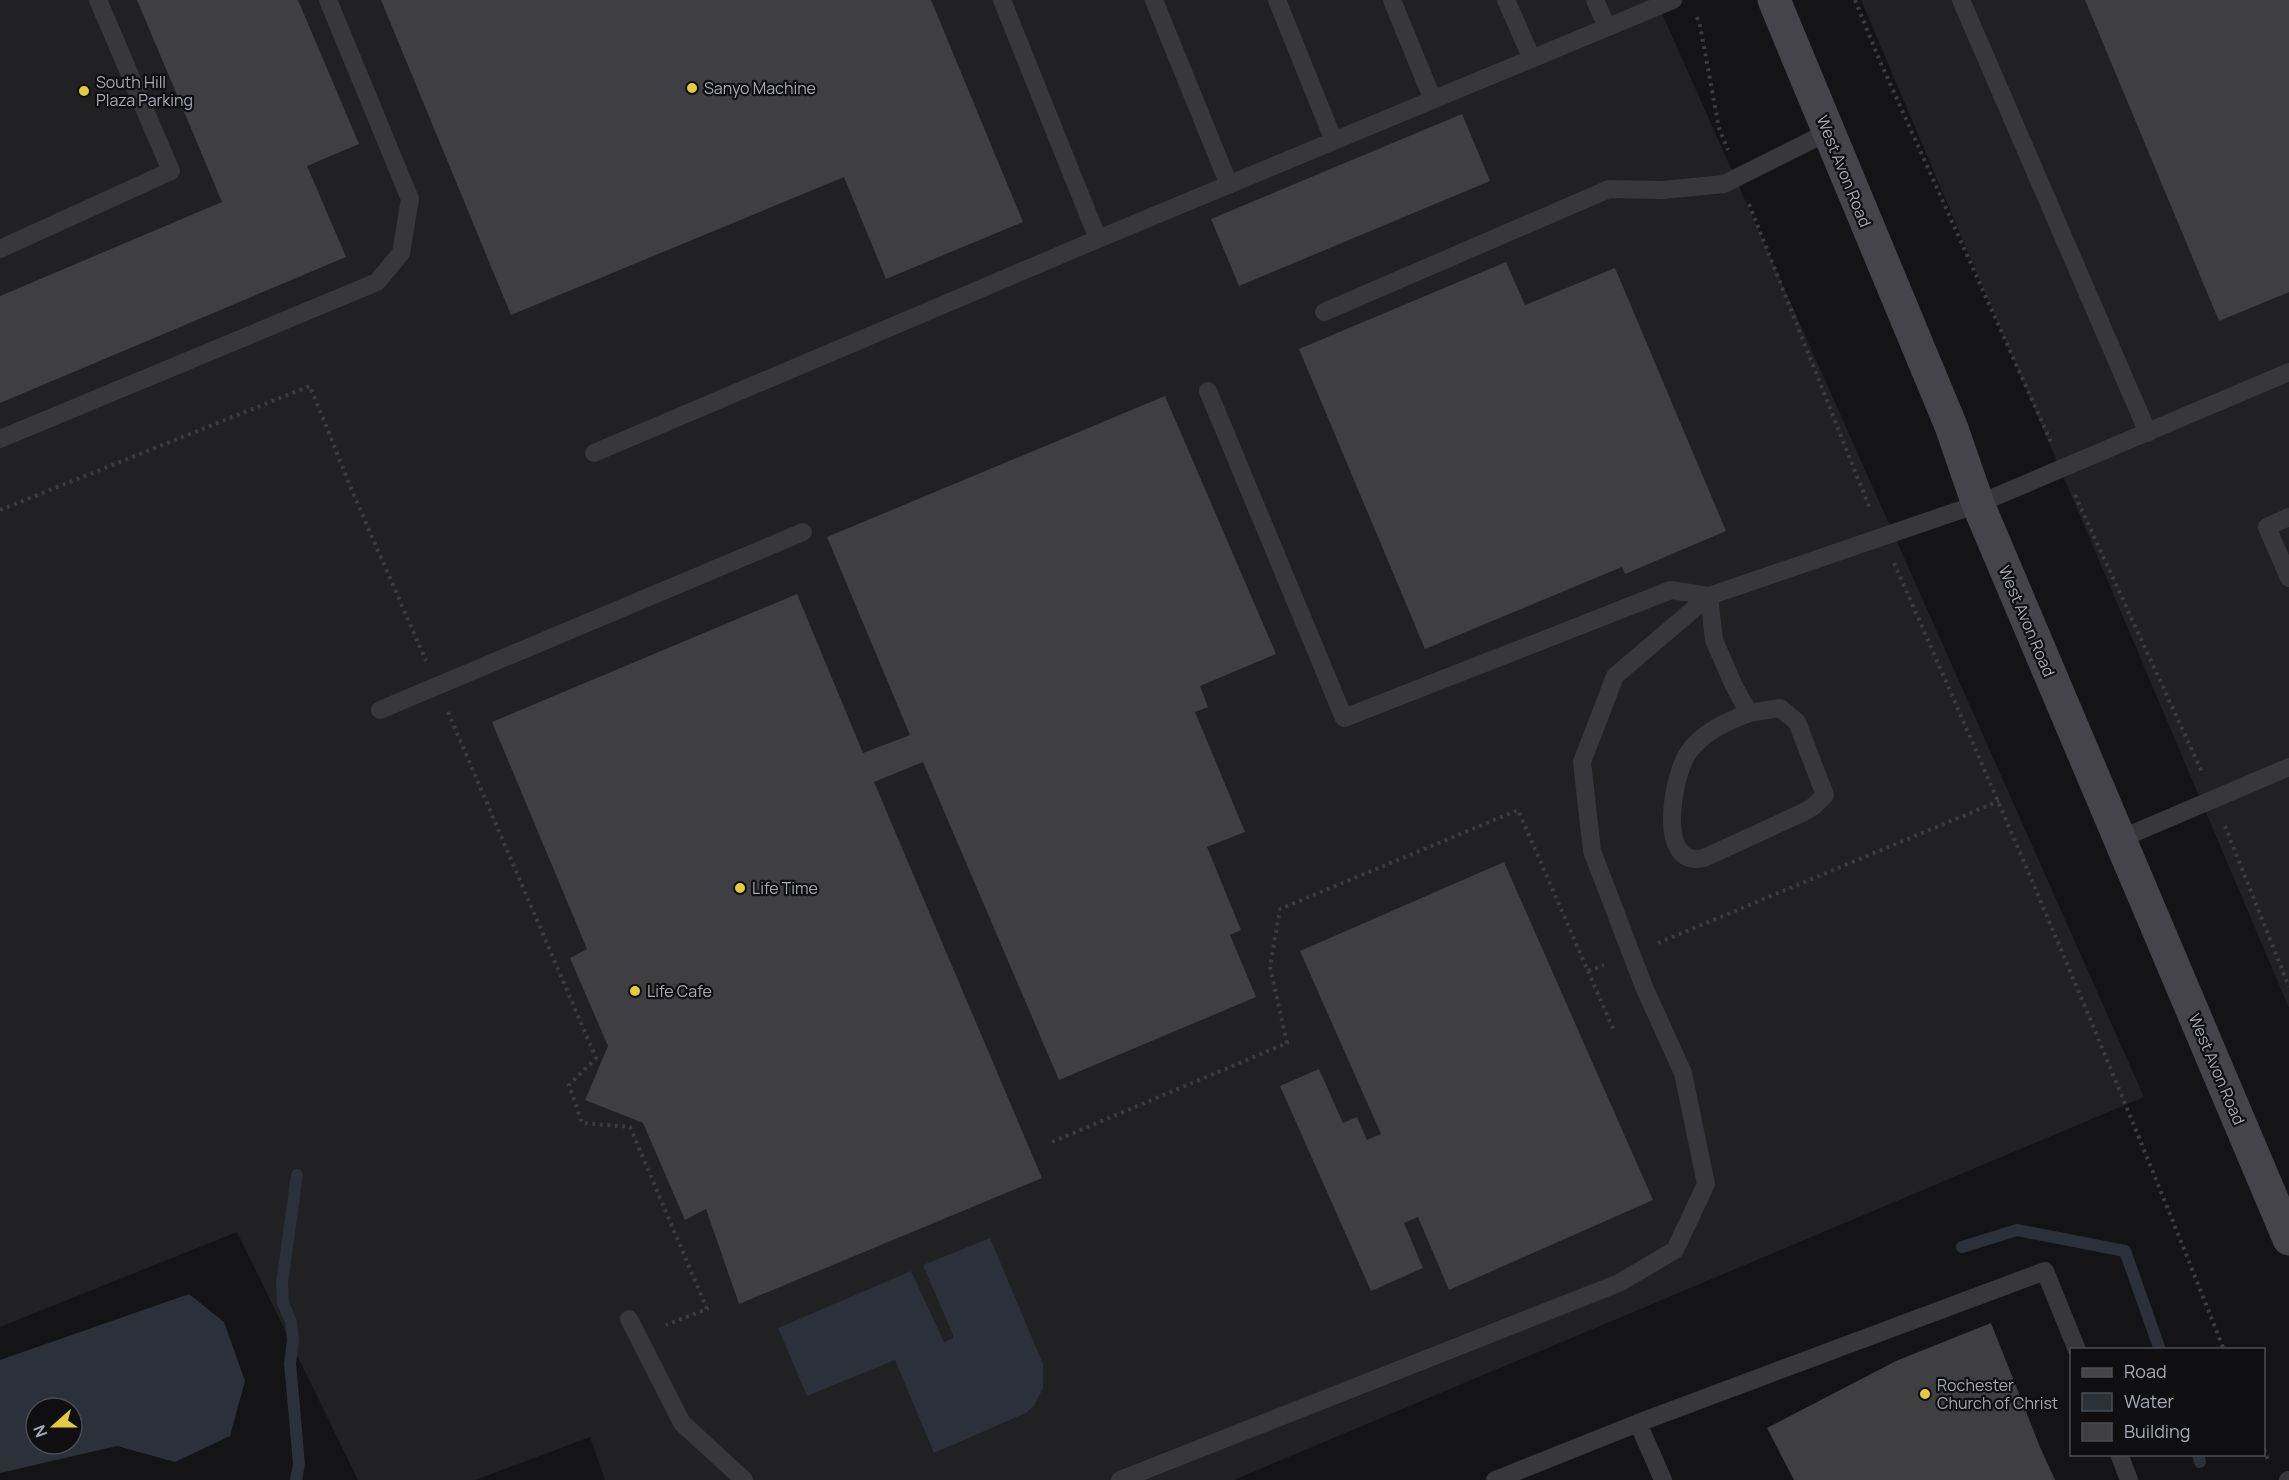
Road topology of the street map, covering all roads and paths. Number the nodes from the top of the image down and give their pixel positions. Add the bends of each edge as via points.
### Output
1 (98, 0) edge
2 (328, 0) edge
3 (1002, 0) edge
4 (1154, 0) edge
5 (1277, 0) edge
6 (1392, 0) edge
7 (1506, 0) edge
8 (1595, 0) edge
9 (1673, 0) edge
10 (1774, 0) edge
11 (1961, 0) edge
12 (1693, 9) dead end
13 (1607, 27) junction
14 (1532, 59) junction
15 (1433, 100) junction
16 (1828, 132) junction
17 (1334, 141) junction
18 (1739, 177) junction
19 (1229, 185) junction
20 (1098, 239) junction
21 (0, 249) edge
22 (1324, 312) dead end
23 (2289, 372) edge
24 (1208, 391) dead end
25 (2148, 433) junction
26 (0, 439) edge
27 (594, 453) dead end
28 (1978, 504) junction
29 (0, 510) edge
30 (2289, 517) edge
31 (803, 532) dead end
32 (1882, 537) junction
33 (2289, 578) edge
34 (1709, 596) junction
35 (436, 686) junction
36 (380, 710) dead end
37 (1749, 712) junction
38 (2289, 767) edge
39 (1999, 801) junction
40 (2120, 839) junction
41 (1631, 954) junction
42 (1588, 971) junction
43 (1614, 1031) dead end
44 (1052, 1142) dead end
45 (2289, 1239) edge
46 (629, 1319) dead end
47 (638, 1336) junction
48 (2076, 1348) edge
49 (2223, 1348) edge
50 (1638, 1423) junction
51 (2119, 1456) edge
52 (744, 1480) edge
53 (1120, 1480) edge
54 (1495, 1480) edge
55 (1663, 1480) edge
56 (2129, 1480) edge

1 - 21 lane via 171,171
2 - 26 lane via 410,199 401,253 377,282
3 - 20 lane
4 - 19 lane
5 - 17 lane
6 - 15 lane
7 - 14 lane
8 - 13 lane
9 - 13 lane
10 - 16 main road, West Avon Road
11 - 25 lane
12 - 18 path via 1700,26 1719,128
13 - 14 lane
14 - 15 lane
15 - 17 lane
16 - 18 lane
16 - 28 main road, West Avon Road via 1952,426
17 - 19 lane
18 - 22 lane via 1724,184 1663,190 1609,189
18 - 32 path
19 - 20 lane
20 - 27 lane
23 - 25 lane
24 - 34 lane via 1344,718 1671,590
25 - 28 lane
28 - 32 lane
28 - 40 main road, West Avon Road
29 - 35 path via 310,386
30 - 33 lane via 2267,526
31 - 35 lane
32 - 34 lane
32 - 39 path
34 - 37 lane via 1714,640
34 - 41 lane via 1615,676 1582,762 1592,851
35 - 36 lane
35 - 47 path via 596,1058 569,1085 582,1123 630,1127 707,1309
37 - 37 lane via 1780,708 1797,722 1825,795 1804,812 1704,858 1694,860 1682,855 1673,840 1672,809 1688,753 1724,722
38 - 40 lane
39 - 41 path
39 - 49 path via 2141,1137
40 - 45 main road, West Avon Road
41 - 42 path
41 - 53 lane via 1683,1073 1706,1184 1675,1250 1619,1283
42 - 43 path
42 - 44 path via 1518,810 1280,909 1270,967 1287,1043
46 - 47 lane
47 - 52 lane via 682,1423
48 - 50 lane via 2045,1271
50 - 54 lane
50 - 55 lane
51 - 56 lane

